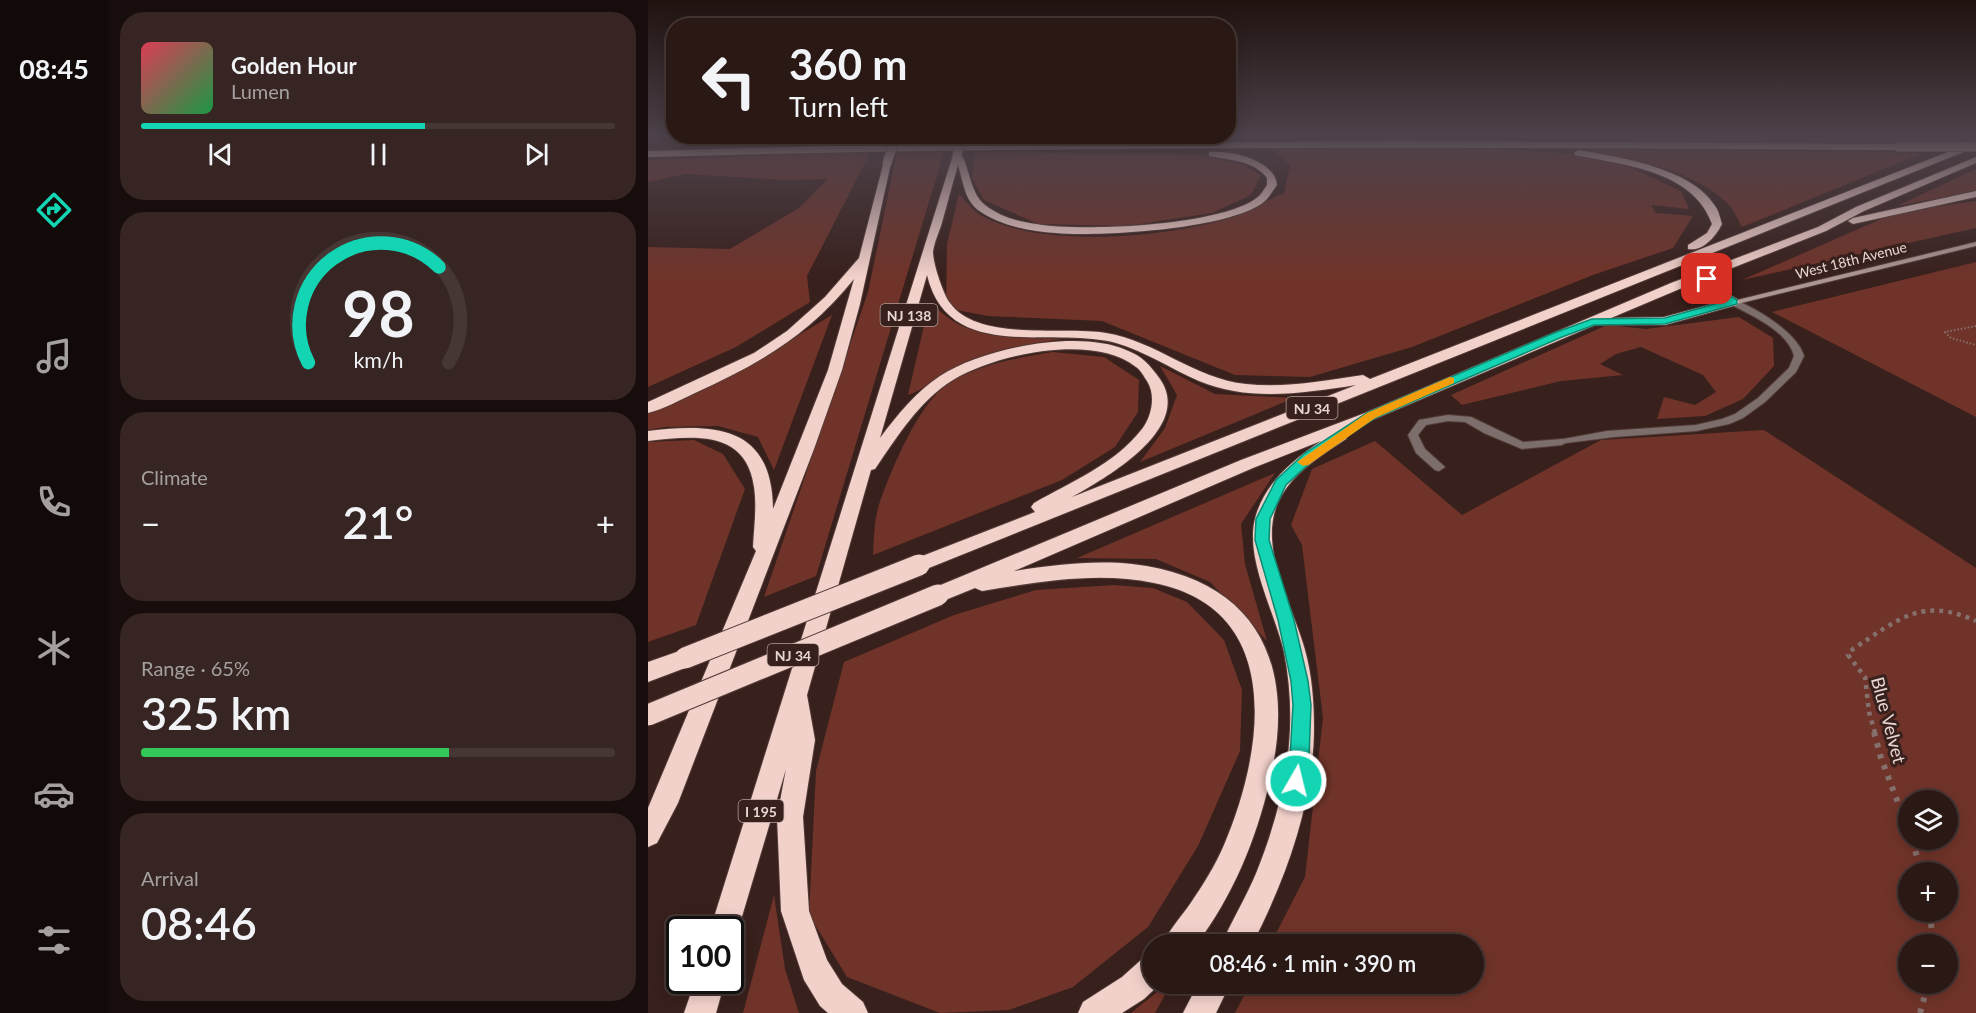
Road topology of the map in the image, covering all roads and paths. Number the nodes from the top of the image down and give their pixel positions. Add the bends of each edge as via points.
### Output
1 (882, 183) edge
2 (948, 183) edge
3 (969, 183) edge
4 (1272, 183) edge
5 (1680, 183) edge
6 (1877, 183) edge
7 (1921, 183) edge
8 (1976, 194) edge
9 (1822, 229) junction
10 (1976, 244) edge
11 (927, 253) junction
12 (865, 257) junction
13 (1645, 273) junction
14 (1712, 273) junction
15 (1733, 302) junction
16 (1592, 322) junction
17 (1976, 326) edge
18 (1976, 345) edge
19 (1392, 375) junction
20 (648, 408) edge
21 (1371, 416) junction
22 (648, 436) edge
23 (1439, 466) dead end
24 (861, 476) junction
25 (978, 541) junction
26 (763, 559) junction
27 (947, 591) junction
28 (1976, 621) edge
29 (648, 672) edge
30 (796, 692) junction
31 (648, 715) edge
32 (665, 803) junction
33 (1898, 803) edge
34 (648, 834) edge
35 (648, 849) edge
36 (729, 916) edge
37 (1186, 934) edge
38 (1242, 934) edge
39 (1142, 980) edge
40 (706, 994) edge
41 (1209, 994) edge
42 (1925, 994) edge
43 (700, 1013) edge
44 (852, 1013) edge
45 (1094, 1013) edge
46 (1199, 1013) edge
47 (1920, 1013) edge

1 - 12 highway, bridge
2 - 11 highway, NJ 138
3 - 4 highway via 974,199 982,208 1008,220 1086,232 1122,231 1223,215 1265,195
5 - 13 highway via 1708,201 1714,211 1715,230 1692,248
6 - 13 highway, NJ 34
7 - 9 highway, NJ 34
8 - 9 highway
9 - 14 highway, NJ 34
10 - 15 street, West 18th Avenue
11 - 19 highway via 938,297 959,318 975,326 1118,339 1154,352 1208,380 1242,388 1292,390
11 - 24 highway, NJ 138
12 - 20 highway via 791,336
12 - 26 highway via 835,370
13 - 19 highway, NJ 34
14 - 15 highway via 1707,279 1708,287
14 - 16 highway, NJ 34
15 - 16 highway via 1665,321
15 - 23 street via 1783,332 1799,354 1788,374 1756,405 1737,417 1708,425 1522,446 1467,419 1423,422 1413,435 1420,451
16 - 21 highway, NJ 34
17 - 18 path via 1945,332
19 - 25 highway, NJ 34
21 - 27 highway, NJ 34
21 - 38 highway via 1302,463 1277,488 1263,519 1264,550 1300,681 1300,758 1278,855
22 - 26 highway via 708,433 737,441 749,453 764,487
24 - 25 highway via 917,401 946,378 977,362 1026,349 1074,346 1116,352 1150,372 1161,396 1156,418 1139,442 1109,466
24 - 30 highway, NJ 138
25 - 29 highway, NJ 34, bridge
26 - 32 highway
27 - 31 highway, NJ 34, bridge
27 - 37 highway via 1069,571 1132,572 1198,590 1224,608 1246,633 1261,661 1264,681 1264,741 1257,782 1242,835 1224,875
28 - 33 path, Blue Velvet via 1925,608 1848,655 1864,677 1881,758
30 - 36 highway, I 195
30 - 44 highway via 803,740 790,817 795,911 815,969 831,995
32 - 34 highway
32 - 35 highway
39 - 45 highway
40 - 43 highway
41 - 46 highway
42 - 47 path

